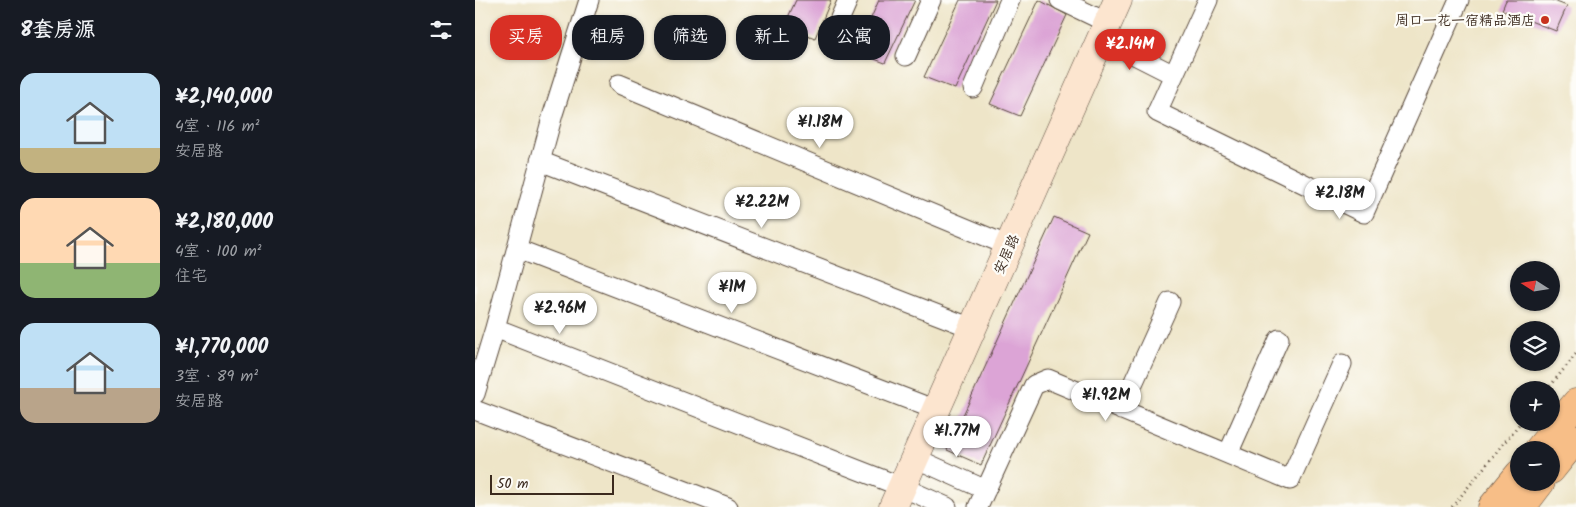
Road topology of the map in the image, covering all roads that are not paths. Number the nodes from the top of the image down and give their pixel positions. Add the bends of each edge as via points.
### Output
1 (589, 0) edge
2 (848, 0) edge
3 (931, 0) edge
4 (1010, 0) edge
5 (1060, 0) edge
6 (1208, 0) edge
7 (1459, 0) edge
8 (841, 15) edge
9 (1109, 20) edge
10 (907, 56) dead end
11 (1173, 75) junction
12 (619, 84) dead end
13 (973, 88) dead end
14 (540, 161) junction
15 (1009, 246) junction
16 (517, 249) junction
17 (1171, 302) dead end
18 (972, 328) junction
19 (487, 337) edge
20 (1279, 339) dead end
21 (1342, 364) dead end
22 (475, 394) edge
23 (1576, 403) edge
24 (475, 410) edge
25 (936, 410) junction
26 (1121, 410) junction
27 (1576, 439) edge
28 (1545, 441) edge
29 (1228, 454) junction
30 (915, 458) junction
31 (1560, 459) edge
32 (1510, 485) edge
33 (986, 490) junction
34 (1534, 491) edge
35 (897, 497) edge
36 (728, 507) edge
37 (947, 507) edge
38 (978, 507) edge
39 (1492, 507) edge
40 (1521, 507) edge

1 - 14 street
2 - 8 street
3 - 10 street
4 - 13 street
5 - 9 street
6 - 11 street
7 - 11 street via 1363,213 1157,112
9 - 11 street
9 - 15 street, 安居路
12 - 15 street
14 - 16 street
14 - 18 street
15 - 18 street, 安居路
16 - 19 street
16 - 25 street
17 - 26 street
18 - 25 street, 安居路
19 - 22 street
19 - 35 street
20 - 29 street
21 - 29 street via 1290,480
23 - 28 main road
24 - 36 street
25 - 30 street, 安居路
26 - 29 street
26 - 33 street via 1048,379 1034,385
27 - 31 main road
30 - 33 street
30 - 35 street, 安居路
32 - 39 main road
33 - 38 street
34 - 40 main road
35 - 37 street

